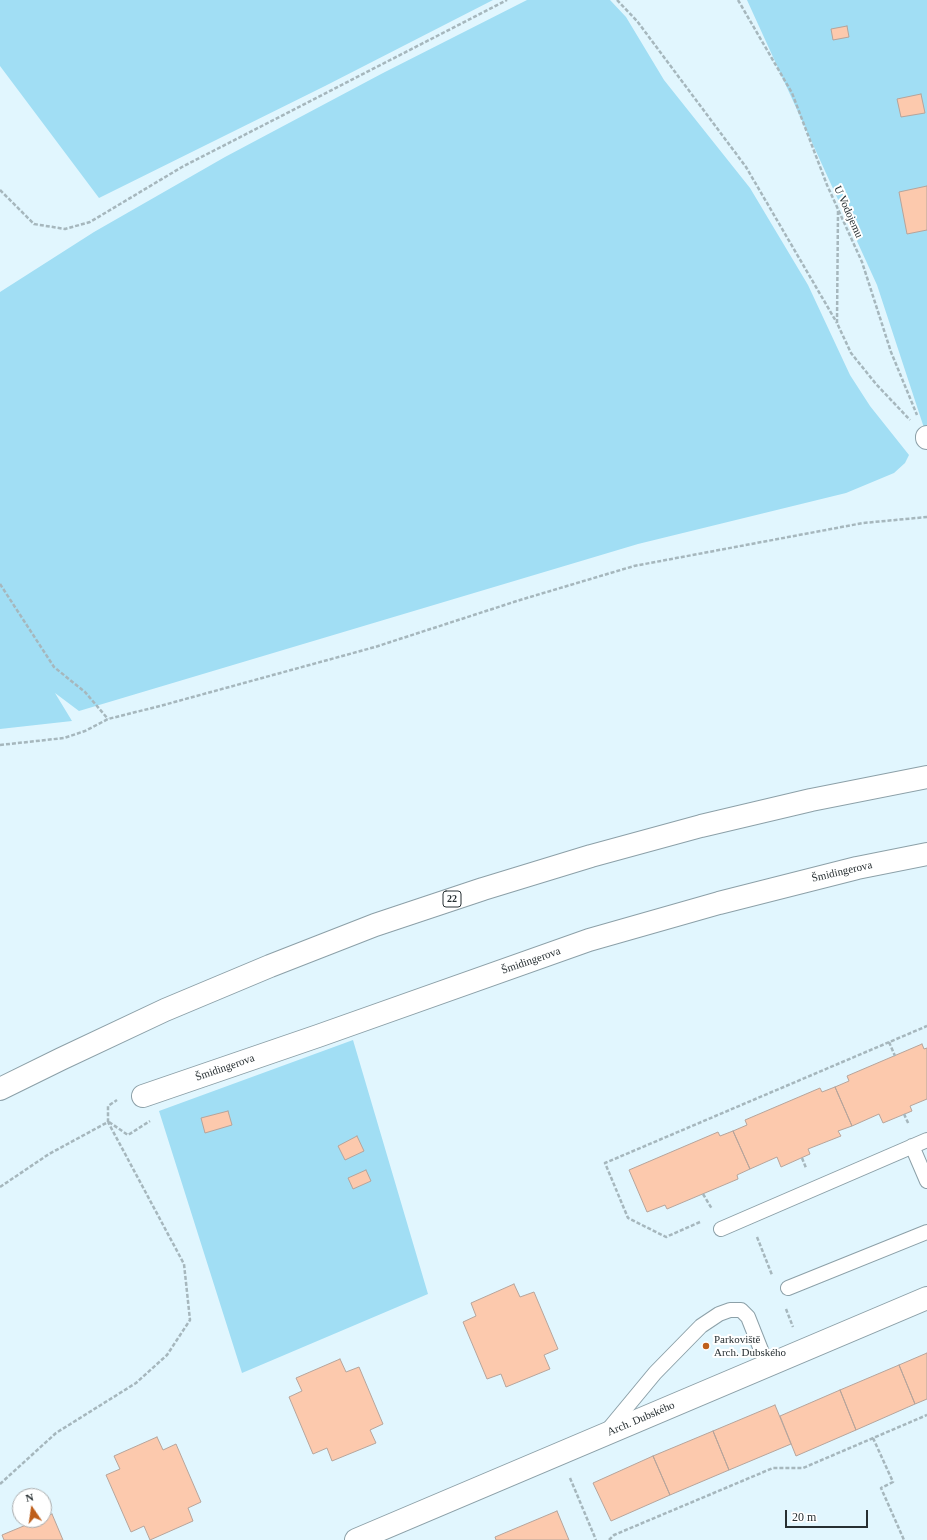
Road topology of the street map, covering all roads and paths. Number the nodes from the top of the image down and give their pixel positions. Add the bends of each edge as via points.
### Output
1 (507, 0) edge
2 (617, 0) edge
3 (738, 0) edge
4 (0, 190) edge
5 (838, 208) junction
6 (836, 323) junction
7 (927, 438) edge
8 (927, 517) edge
9 (0, 584) edge
10 (108, 719) junction
11 (0, 745) edge
12 (927, 777) edge
13 (927, 854) edge
14 (927, 1026) edge
15 (889, 1042) junction
16 (895, 1056) dead end
17 (0, 1089) edge
18 (143, 1096) joint
19 (108, 1122) junction
20 (927, 1140) edge
21 (912, 1146) junction
22 (802, 1158) dead end
23 (807, 1169) dead end
24 (927, 1181) edge
25 (0, 1187) edge
26 (703, 1194) dead end
27 (712, 1210) dead end
28 (701, 1222) dead end
29 (721, 1229) dead end
30 (927, 1232) edge
31 (788, 1288) dead end
32 (927, 1298) edge
33 (767, 1365) junction
34 (927, 1415) edge
35 (604, 1435) junction
36 (873, 1438) junction
37 (569, 1475) dead end
38 (0, 1484) edge
39 (356, 1540) edge
40 (596, 1540) edge
41 (609, 1540) edge
42 (904, 1540) edge

1 - 4 path via 182,167 90,222 65,229 34,224
2 - 6 path via 638,21 746,167
3 - 5 path, U Vodojemu via 792,93
5 - 6 path
5 - 7 path, U Vodojemu via 862,262 891,352
6 - 7 path via 851,353 876,384
8 - 10 path via 863,523 634,566 375,647
9 - 10 path via 54,667 85,692
10 - 11 path via 64,738
12 - 17 street, 22 via 811,800 701,826 476,891 376,925 270,966 165,1010
13 - 18 street, Šmidingerova via 857,868 719,903 589,940
14 - 15 path
15 - 16 path
15 - 28 path via 605,1163 628,1218 666,1237
18 - 19 path via 121,1098 108,1106
19 - 25 path via 48,1154
19 - 38 path via 184,1264 190,1320 167,1355 136,1383 56,1433
20 - 21 lane
21 - 24 lane
21 - 29 lane
22 - 23 path
26 - 27 path
30 - 31 lane
32 - 33 street, Arch. Dubského
33 - 35 street, Arch. Dubského
33 - 35 lane via 748,1317 741,1310 719,1314 701,1326 655,1373
34 - 36 path
35 - 39 street, Arch. Dubského
36 - 41 path via 802,1468 773,1468 614,1535
36 - 42 path via 892,1482 881,1488
37 - 40 path

